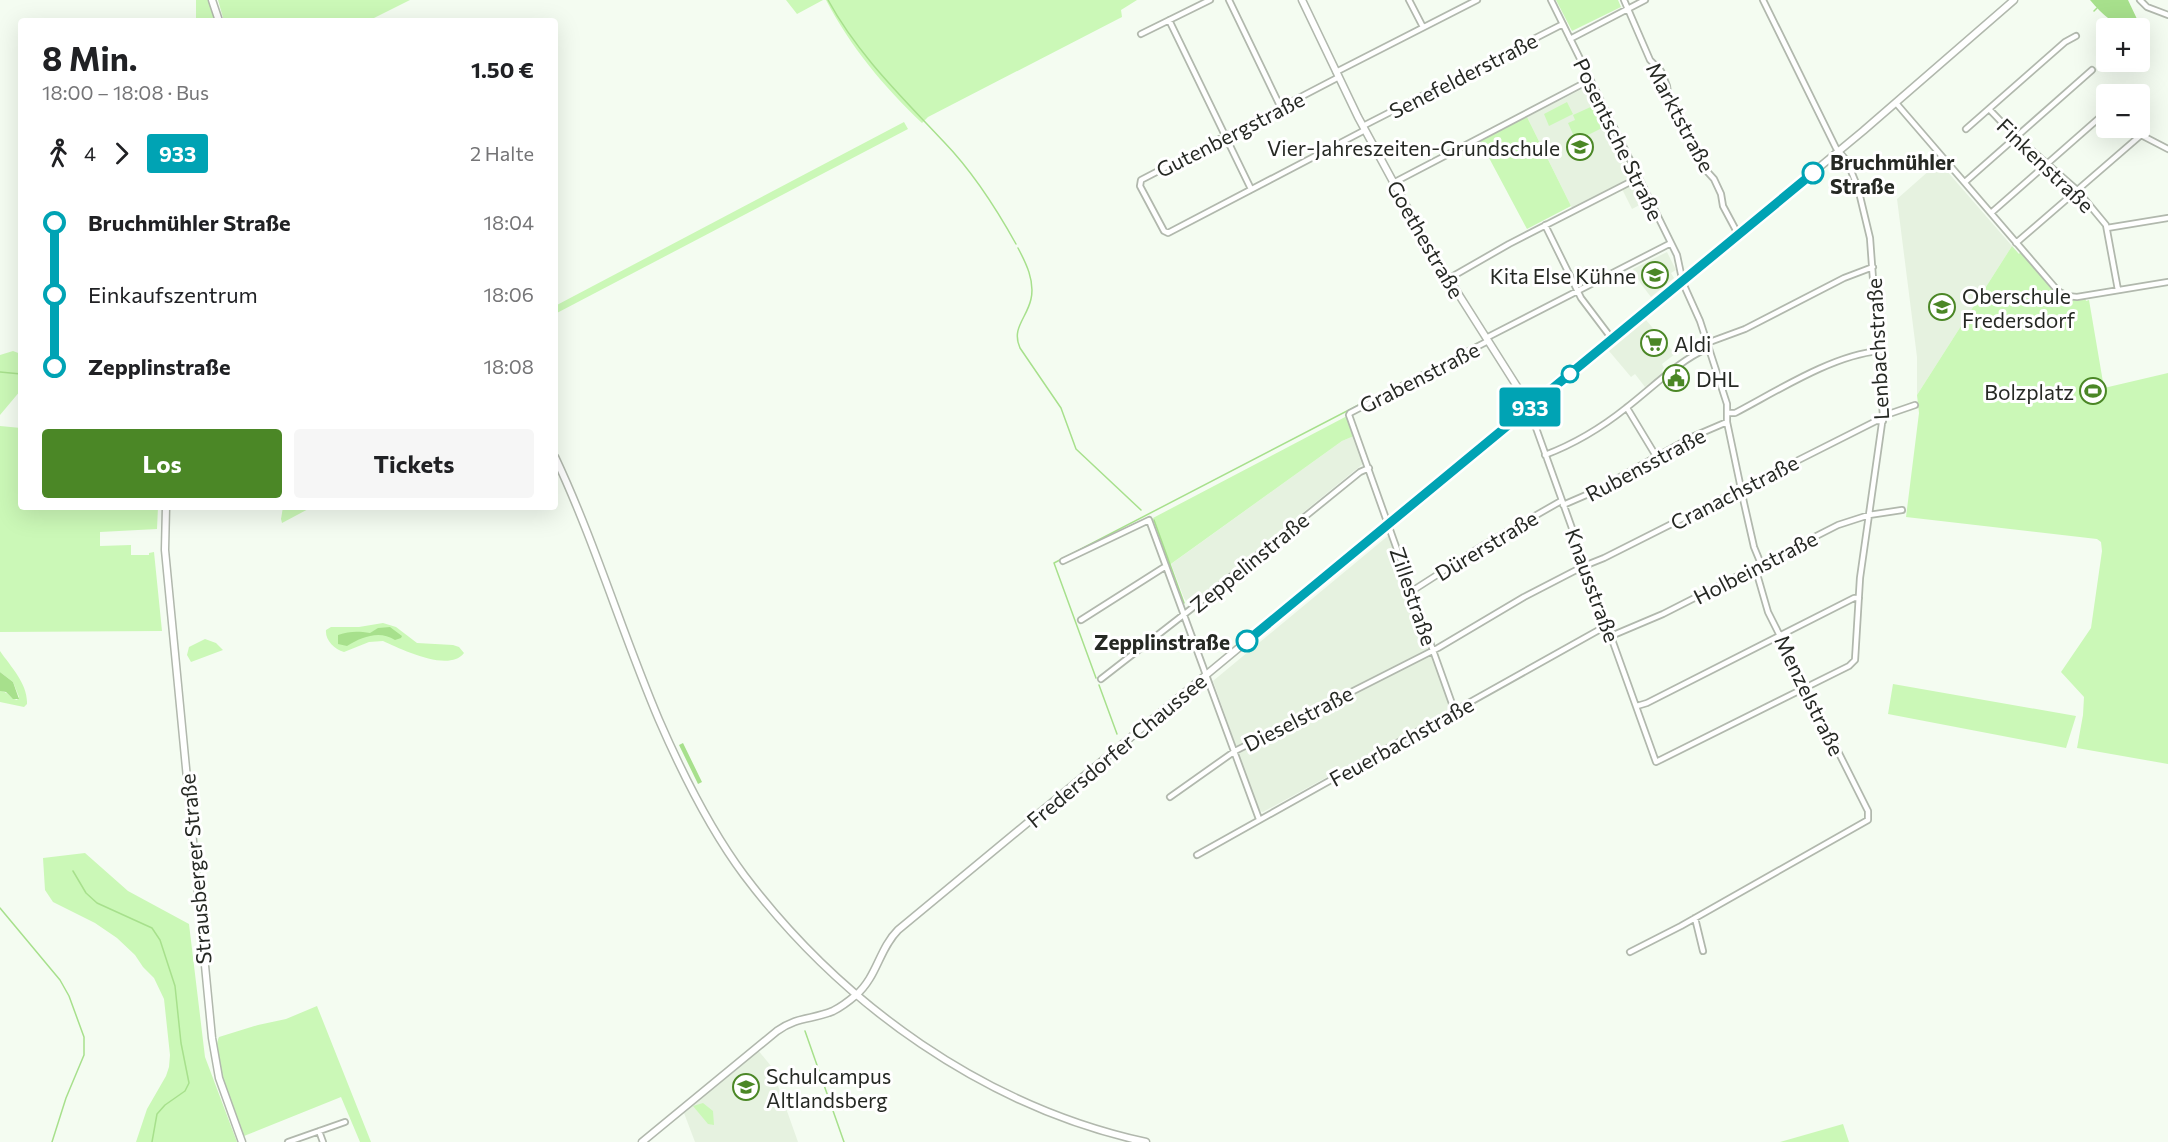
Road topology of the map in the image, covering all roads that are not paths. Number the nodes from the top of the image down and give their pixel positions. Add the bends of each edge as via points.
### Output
1 (212, 0) edge
2 (1210, 0) edge
3 (1229, 0) edge
4 (1302, 0) edge
5 (1409, 0) edge
6 (1477, 0) edge
7 (1551, 0) edge
8 (1624, 0) edge
9 (1645, 0) edge
10 (1763, 0) edge
11 (2014, 0) edge
12 (2140, 0) edge
13 (1628, 9) junction
14 (2168, 15) edge
15 (218, 18) edge
16 (1169, 20) junction
17 (1563, 24) junction
18 (1423, 27) junction
19 (1141, 34) dead end
20 (2076, 36) dead end
21 (1570, 39) junction
22 (2092, 70) dead end
23 (1337, 75) junction
24 (1590, 80) junction
25 (1896, 103) junction
26 (1281, 108) junction
27 (1989, 109) junction
28 (2096, 121) edge
29 (1364, 128) junction
30 (1966, 129) dead end
31 (2016, 136) junction
32 (1224, 137) junction
33 (2138, 138) edge
34 (2147, 138) edge
35 (2168, 148) edge
36 (1839, 152) junction
37 (2047, 164) junction
38 (1638, 178) junction
39 (1965, 182) junction
40 (1393, 183) junction
41 (1251, 189) junction
42 (2077, 190) junction
43 (1990, 213) junction
44 (2168, 218) edge
45 (1545, 225) junction
46 (2107, 228) junction
47 (1166, 233) joint
48 (1737, 234) junction
49 (1671, 243) junction
50 (2016, 243) junction
51 (1873, 267) junction
52 (1448, 279) junction
53 (1683, 280) junction
54 (2168, 282) edge
55 (2118, 290) junction
56 (1578, 291) junction
57 (1612, 339) junction
58 (1487, 340) junction
59 (1707, 346) junction
60 (1879, 351) junction
61 (1915, 405) dead end
62 (1528, 408) junction
63 (1627, 408) junction
64 (1350, 413) joint
65 (1727, 413) junction
66 (1883, 418) junction
67 (1727, 422) junction
68 (1545, 455) junction
69 (1656, 456) junction
70 (558, 464) edge
71 (1369, 468) junction
72 (1742, 489) junction
73 (1562, 503) junction
74 (166, 510) edge
75 (1902, 510) dead end
76 (1869, 514) junction
77 (1389, 524) junction
78 (1063, 561) dead end
79 (1761, 564) junction
80 (1166, 566) junction
81 (1584, 566) junction
82 (1755, 567) junction
83 (1412, 591) junction
84 (1859, 598) junction
85 (1184, 614) junction
86 (1081, 620) dead end
87 (1606, 626) junction
88 (1780, 635) junction
89 (1611, 636) junction
90 (1433, 650) junction
91 (1206, 675) junction
92 (1101, 679) dead end
93 (1806, 687) junction
94 (1636, 706) junction
95 (1455, 712) junction
96 (1234, 751) junction
97 (1170, 797) dead end
98 (1259, 819) junction
99 (1197, 855) dead end
100 (1695, 918) junction
101 (1703, 951) dead end
102 (1630, 952) dead end
103 (856, 995) junction
104 (345, 1122) dead end
105 (319, 1131) junction
106 (242, 1142) edge
107 (288, 1142) edge
108 (323, 1142) edge
109 (642, 1142) edge
110 (1146, 1142) edge

1 - 15 main road
2 - 16 street
3 - 26 street
4 - 23 main road, Goethestraße
5 - 18 street
6 - 18 street, Gutenbergstraße
7 - 17 street, Posentsche Straße
8 - 13 street, Marktstraße
9 - 13 street
10 - 36 street
11 - 25 main road, Fredersdorfer Chaussee
12 - 14 street
13 - 21 street
13 - 48 street, Marktstraße via 1650,60 1667,86 1669,99 1720,192
16 - 19 street
16 - 32 street
17 - 21 street, Posentsche Straße
17 - 29 street, Senefelderstraße
18 - 23 street, Gutenbergstraße
20 - 27 street
21 - 24 street, Posentsche Straße
22 - 31 street
23 - 26 street, Gutenbergstraße
23 - 29 main road, Goethestraße
24 - 38 street, Posentsche Straße
24 - 40 street
25 - 36 main road, Fredersdorfer Chaussee
25 - 39 street
26 - 32 street, Gutenbergstraße
27 - 30 street
27 - 31 street, Finkenstraße
28 - 37 street
29 - 40 main road, Goethestraße
29 - 41 street, Senefelderstraße
31 - 37 street, Finkenstraße
31 - 39 street
32 - 41 street
32 - 47 street, Gutenbergstraße via 1140,183
33 - 42 street
34 - 35 street
36 - 48 main road, Fredersdorfer Chaussee
36 - 51 street, Lenbachstraße via 1847,161 1860,195
37 - 42 street, Finkenstraße
37 - 43 street
38 - 45 street
38 - 49 street, Posentsche Straße
39 - 43 street
40 - 52 main road, Goethestraße
41 - 47 street, Senefelderstraße
42 - 46 street, Finkenstraße
42 - 50 street
43 - 50 street
44 - 46 street
45 - 52 street
45 - 56 street
46 - 55 street, Finkenstraße
48 - 53 main road, Fredersdorfer Chaussee
49 - 53 street, Posentsche Straße
49 - 56 street, Grabenstraße
50 - 55 street via 2063,294 2076,297
51 - 59 street
51 - 60 street, Lenbachstraße
52 - 58 main road, Goethestraße
53 - 57 main road, Fredersdorfer Chaussee
53 - 59 street
54 - 55 street
56 - 57 street
56 - 58 street, Grabenstraße
57 - 62 main road, Fredersdorfer Chaussee
58 - 62 main road, Goethestraße
58 - 64 street, Grabenstraße
59 - 63 street
59 - 65 street
60 - 65 street, Rubensstraße via 1838,360
60 - 66 street, Lenbachstraße
61 - 66 street, Cranachstraße
62 - 68 street, Knausstraße
62 - 77 main road, Fredersdorfer Chaussee
63 - 68 street
63 - 69 street
64 - 71 street, Zillestraße
65 - 67 street
66 - 72 street, Cranachstraße
66 - 76 street, Lenbachstraße
67 - 69 street, Rubensstraße
67 - 72 street
68 - 73 street, Knausstraße
69 - 73 street, Rubensstraße via 1593,492
70 - 103 main road via 659,719 699,801 744,874 787,928
71 - 77 street, Zillestraße
71 - 85 street, Zeppelinstraße
72 - 79 street
72 - 81 street, Cranachstraße
73 - 81 street, Knausstraße
73 - 83 street, Dürerstraße via 1482,546
74 - 106 main road, Strausberger Straße via 168,591 214,1057
75 - 76 street, Holbeinstraße
76 - 79 street, Holbeinstraße via 1838,525
76 - 84 street, Lenbachstraße
77 - 83 street, Zillestraße
77 - 91 main road, Fredersdorfer Chaussee
78 - 80 street via 1149,519
79 - 82 street, Holbeinstraße
80 - 85 street
80 - 86 street
81 - 87 street, Knausstraße
81 - 90 street, Cranachstraße
82 - 88 street, Menzelstraße via 1766,606
82 - 89 street, Holbeinstraße
83 - 90 street, Zillestraße
84 - 88 street
84 - 93 street, Lenbachstraße via 1855,660
85 - 91 street
85 - 92 street, Zeppelinstraße
87 - 89 street, Knausstraße
87 - 95 street, Feuerbachstraße
88 - 93 street, Menzelstraße
88 - 94 street
89 - 94 street, Knausstraße
90 - 95 street, Zillestraße
90 - 96 street, Dieselstraße
91 - 96 street
91 - 103 main road, Fredersdorfer Chaussee via 898,930 885,945 868,983
93 - 94 street, Knausstraße via 1656,762
93 - 100 street, Menzelstraße via 1868,811 1868,820
95 - 98 street, Feuerbachstraße
96 - 97 street, Dieselstraße
96 - 98 street
98 - 99 street, Feuerbachstraße
100 - 101 street
100 - 102 street
103 - 109 main road, Fredersdorfer Chaussee via 836,1009 795,1020 777,1031
103 - 110 main road via 936,1054 994,1087 1075,1122
104 - 105 street
105 - 107 street
105 - 108 street

